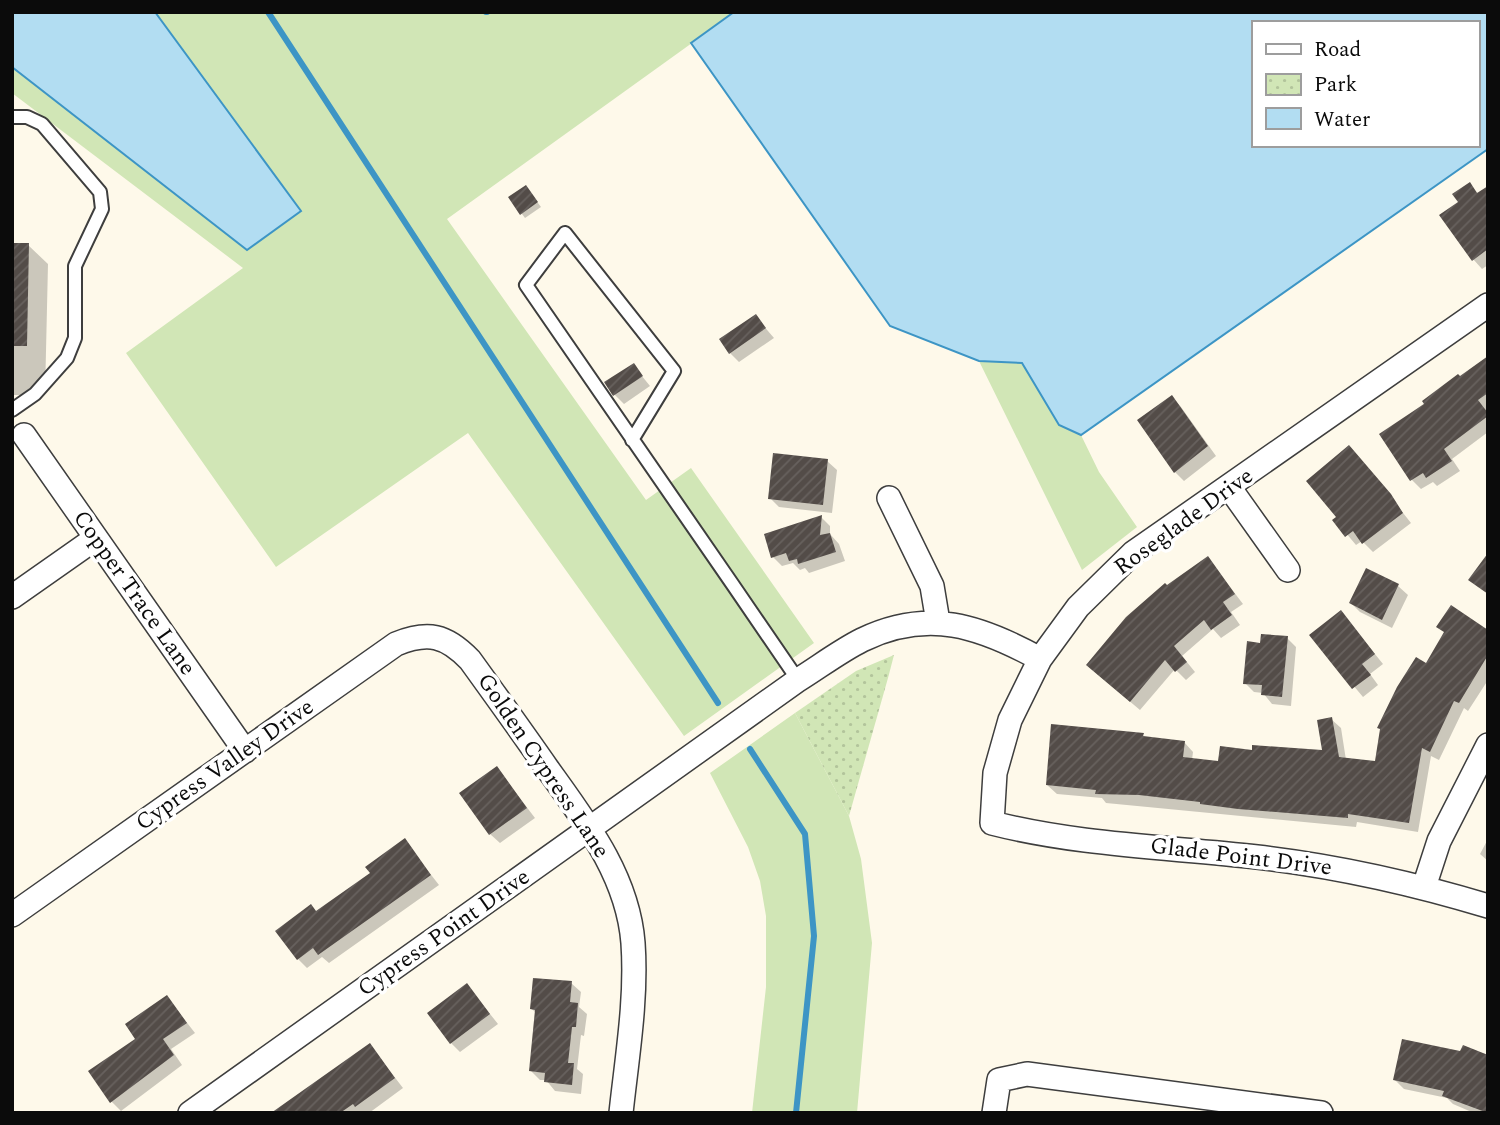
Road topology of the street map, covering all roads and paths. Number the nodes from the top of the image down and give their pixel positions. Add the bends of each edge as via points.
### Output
1 (12, 117) edge
2 (1488, 305) edge
3 (12, 410) edge
4 (24, 435) dead end
5 (632, 440) junction
6 (1229, 487) junction
7 (888, 498) dead end
8 (96, 538) junction
9 (1288, 570) dead end
10 (12, 597) edge
11 (938, 622) junction
12 (445, 640) joint
13 (1040, 659) junction
14 (799, 680) junction
15 (1488, 745) edge
16 (245, 751) junction
17 (992, 823) joint
18 (590, 830) junction
19 (1424, 887) junction
20 (1488, 906) edge
21 (12, 915) edge
22 (190, 1113) edge
23 (621, 1113) edge
24 (994, 1113) edge
25 (1321, 1113) edge

1 - 3 lane via 42,124 100,192 102,209 75,266 75,338 67,358 35,394
2 - 6 street, Roseglade Drive
4 - 8 street, Copper Trace Lane
5 - 5 lane via 674,371 565,233 526,285
5 - 14 lane
6 - 9 street
6 - 13 street, Roseglade Drive via 1133,553 1078,607
7 - 11 street via 932,586
8 - 10 street
8 - 16 street, Copper Trace Lane
11 - 13 street via 981,631
11 - 14 street via 904,625 862,640
12 - 16 street, Cypress Valley Drive via 429,636 396,644
12 - 18 street, Golden Cypress Lane via 470,660
13 - 17 street, Roseglade Drive via 1002,747 995,773
14 - 18 street, Cypress Point Drive
15 - 19 street via 1439,841
16 - 21 street, Cypress Valley Drive
17 - 19 street, Glade Point Drive via 1037,834 1260,857
18 - 22 street, Cypress Point Drive
18 - 23 street, Golden Cypress Lane via 620,887 633,940 633,995
19 - 20 street, Glade Point Drive
24 - 25 street via 999,1080 1027,1074

